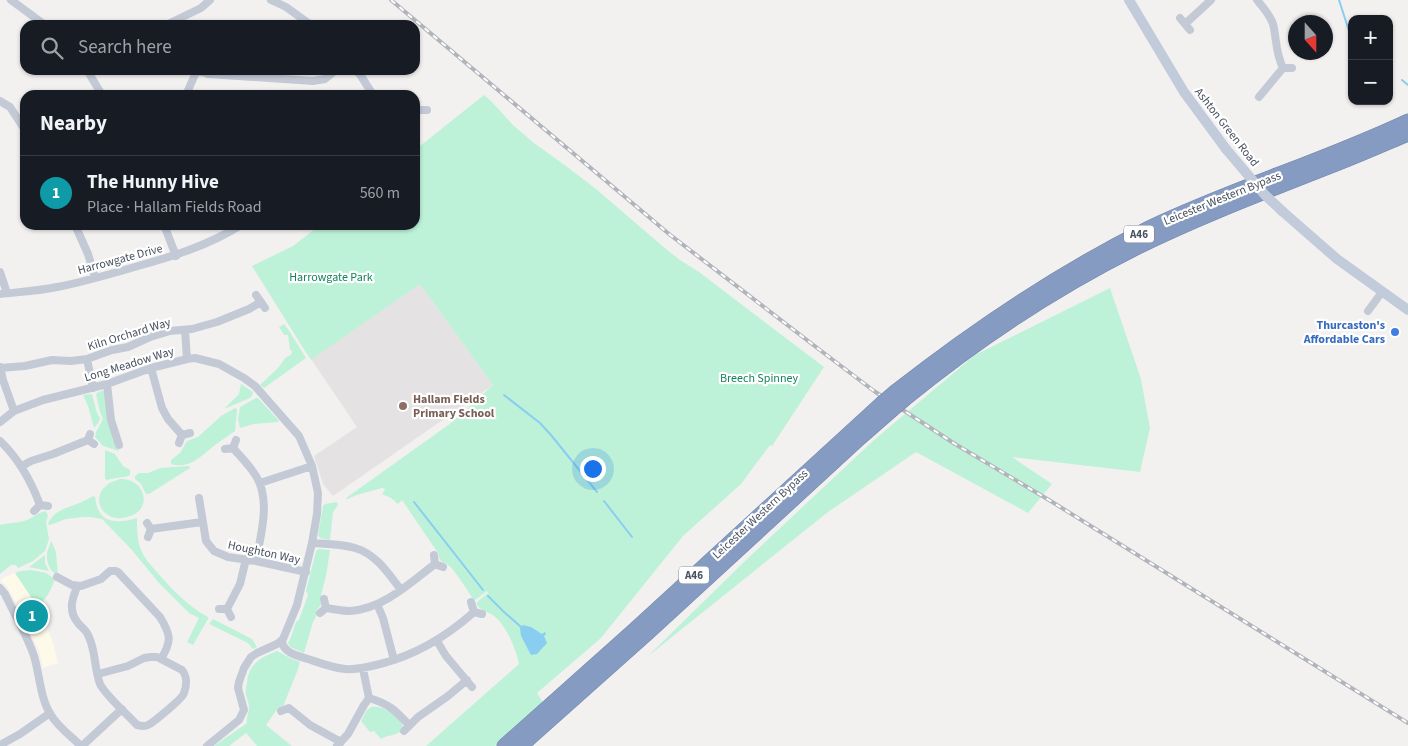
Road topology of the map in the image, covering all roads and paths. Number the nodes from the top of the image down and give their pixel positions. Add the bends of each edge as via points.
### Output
1 (11, 0) edge
2 (210, 0) edge
3 (271, 0) edge
4 (1129, 0) edge
5 (1211, 0) edge
6 (1257, 0) edge
7 (38, 20) edge
8 (177, 20) edge
9 (304, 20) edge
10 (1185, 24) dead end
11 (1283, 68) junction
12 (1292, 68) dead end
13 (90, 75) edge
14 (195, 75) edge
15 (223, 75) edge
16 (330, 75) edge
17 (361, 75) edge
18 (99, 90) edge
19 (188, 90) edge
20 (370, 90) edge
21 (1260, 97) dead end
22 (0, 101) edge
23 (420, 110) edge
24 (428, 110) dead end
25 (1408, 121) edge
26 (20, 122) edge
27 (1408, 134) edge
28 (77, 230) edge
29 (166, 230) edge
30 (233, 230) edge
31 (176, 256) junction
32 (0, 272) edge
33 (95, 278) junction
34 (1379, 290) junction
35 (4, 294) edge
36 (261, 302) dead end
37 (1408, 310) edge
38 (1368, 311) dead end
39 (185, 330) junction
40 (87, 359) junction
41 (187, 359) junction
42 (0, 368) edge
43 (151, 368) junction
44 (107, 384) junction
45 (93, 388) junction
46 (900, 396) junction
47 (887, 406) junction
48 (14, 411) junction
49 (0, 422) edge
50 (183, 437) dead end
51 (91, 439) dead end
52 (236, 440) dead end
53 (0, 441) edge
54 (119, 445) dead end
55 (22, 466) junction
56 (312, 466) junction
57 (260, 483) junction
58 (199, 498) dead end
59 (41, 507) dead end
60 (202, 522) junction
61 (149, 530) dead end
62 (312, 543) junction
63 (434, 555) dead end
64 (246, 559) junction
65 (256, 561) junction
66 (306, 572) junction
67 (57, 577) dead end
68 (77, 587) junction
69 (0, 588) edge
70 (401, 590) junction
71 (324, 599) dead end
72 (471, 602) dead end
73 (376, 604) junction
74 (231, 617) dead end
75 (282, 641) junction
76 (436, 641) junction
77 (162, 659) junction
78 (394, 660) junction
79 (363, 669) junction
80 (98, 674) junction
81 (369, 698) junction
82 (122, 709) junction
83 (285, 710) dead end
84 (50, 713) junction
85 (339, 744) edge
86 (3, 745) edge
87 (81, 746) edge
88 (207, 746) edge
89 (504, 746) edge
90 (521, 746) edge

1 - 7 street
2 - 8 street
3 - 9 street
4 - 34 street, Ashton Green Road, bridge via 1184,92 1265,195 1337,259
5 - 10 street
6 - 11 street via 1273,24 1277,53
11 - 12 street
11 - 21 street
13 - 18 street
14 - 19 street
15 - 16 street via 313,81
17 - 20 street
22 - 26 street via 10,107
23 - 24 street
25 - 46 highway, Leicester Western Bypass / A46 via 1243,187 1123,242 1010,308 937,358
27 - 46 highway, Leicester Western Bypass / A46 via 1182,226 1103,266 1018,317
28 - 33 street
29 - 31 street
30 - 31 street, Harrowgate Drive
31 - 33 street, Harrowgate Drive
32 - 35 street
33 - 35 street, Harrowgate Drive
34 - 37 street, Ashton Green Road
34 - 38 street
36 - 39 street, Kiln Orchard Way via 220,321
39 - 40 street, Kiln Orchard Way via 170,331 128,348
39 - 41 street
40 - 42 street, Kiln Orchard Way via 52,360
40 - 45 street
41 - 43 street, Long Meadow Way
41 - 56 street, Long Meadow Way via 204,360 244,378 299,436
42 - 48 street
43 - 44 street, Long Meadow Way
43 - 50 street via 162,408
44 - 45 street, Long Meadow Way
44 - 54 street via 111,420
45 - 48 street, Long Meadow Way via 42,400
46 - 47 highway, A46, bridge
47 - 89 highway, Leicester Western Bypass / A46
47 - 90 highway, Leicester Western Bypass / A46 via 860,438
48 - 49 street, Long Meadow Way
51 - 55 street
52 - 57 street via 229,449
53 - 55 street
55 - 59 street
56 - 57 street
56 - 62 street, Long Meadow Way via 318,493
57 - 65 street via 264,506
58 - 60 street, Houghton Way
60 - 61 street
60 - 64 street, Houghton Way via 206,541 214,551
62 - 66 street, Long Meadow Way
62 - 70 street via 364,551
63 - 70 street via 439,565
64 - 65 street, Houghton Way
64 - 74 street via 237,592 223,609
65 - 66 street, Houghton Way
66 - 75 street, Long Meadow Way
67 - 68 street
68 - 77 street via 101,579 110,571 118,572 164,623 169,643
68 - 80 street via 71,602 72,610 76,621 89,636
69 - 84 street via 30,644
70 - 73 street
71 - 73 street via 323,611 347,611
72 - 76 street via 478,613
73 - 78 street
75 - 79 street via 287,651 299,656 340,669
75 - 88 street via 251,657 238,688 244,706 242,716
76 - 78 street
76 - 81 street via 470,683 423,713 407,728 395,710
77 - 80 street via 144,658
77 - 82 street via 184,673 183,696 146,726 137,725
78 - 79 street
79 - 81 street
80 - 82 street via 103,690
81 - 85 street
82 - 87 street
83 - 85 street
84 - 86 street
84 - 87 street

